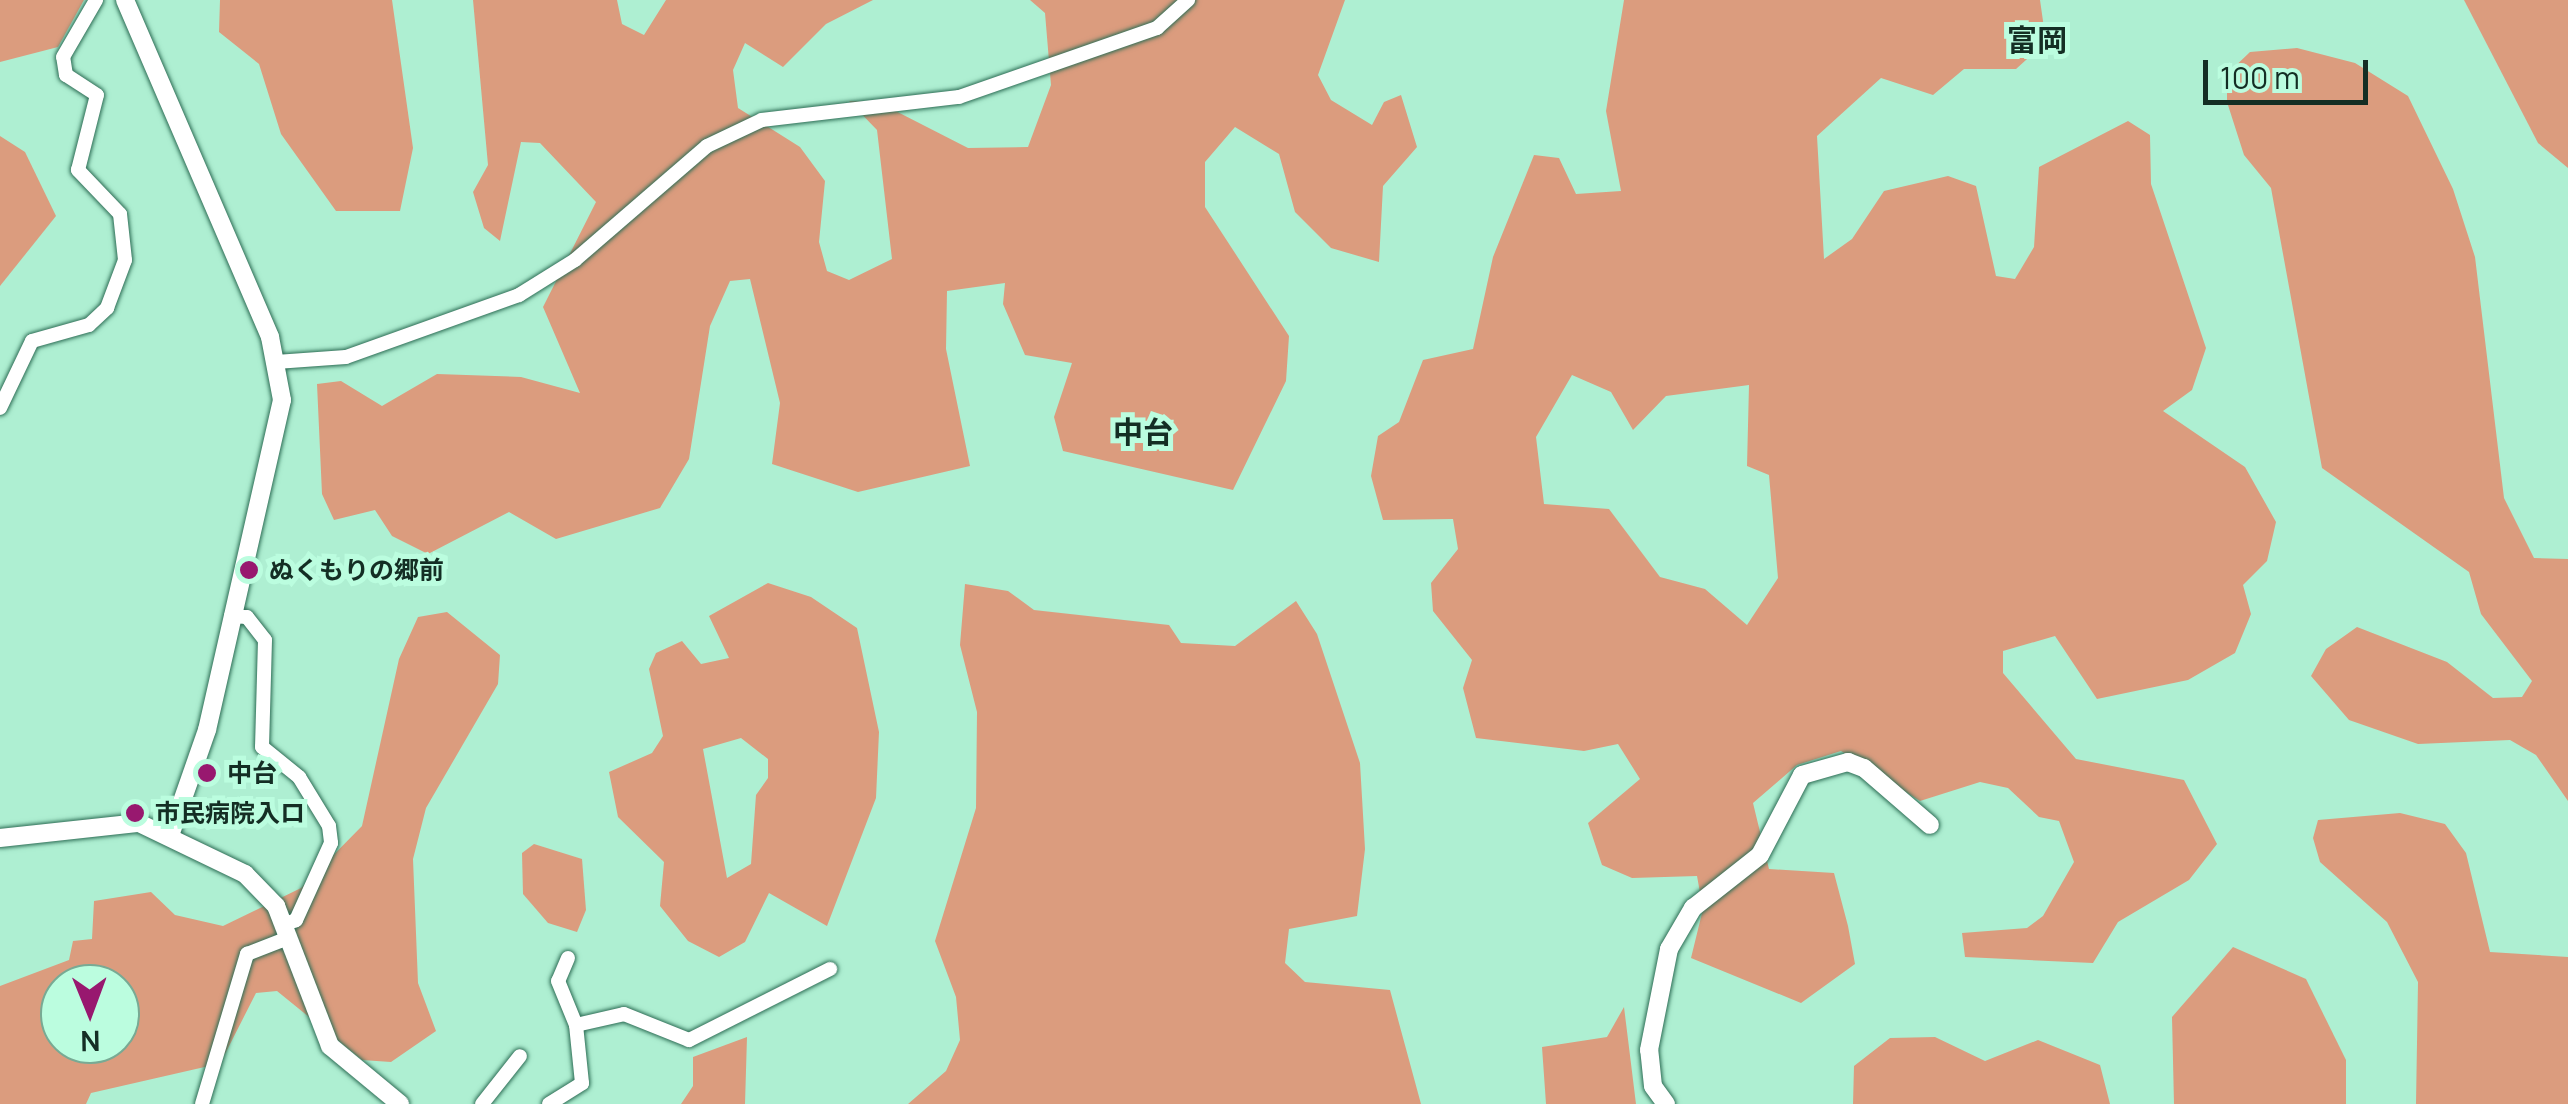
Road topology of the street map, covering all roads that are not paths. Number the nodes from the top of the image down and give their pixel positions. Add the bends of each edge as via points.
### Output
1 (96, 0) edge
2 (125, 0) edge
3 (1188, 0) edge
4 (276, 362) junction
5 (0, 408) edge
6 (231, 616) junction
7 (1930, 825) dead end
8 (171, 833) junction
9 (0, 838) edge
10 (285, 931) junction
11 (568, 958) dead end
12 (830, 969) dead end
13 (576, 1024) junction
14 (520, 1056) dead end
15 (202, 1104) edge
16 (400, 1104) edge
17 (482, 1104) edge
18 (548, 1104) edge
19 (1666, 1104) edge

1 - 5 street via 63,57 66,76 97,96 78,170 120,214 125,260 107,308 89,325 32,342
2 - 4 street
3 - 4 street via 1156,28 959,97 762,120 707,146 575,260 519,294 346,357
4 - 6 street via 281,419
6 - 8 street
6 - 10 street via 247,617 265,640 262,746 299,777 329,826 331,843
7 - 19 street via 1864,768 1848,762 1802,775 1760,855 1692,908 1669,949 1649,1050 1653,1086
8 - 9 street via 115,822
8 - 10 street via 259,884
10 - 15 street via 248,954
10 - 16 street via 330,1046
11 - 13 street via 558,981
12 - 13 street via 689,1040 624,1014
13 - 18 street via 582,1082
14 - 17 street

